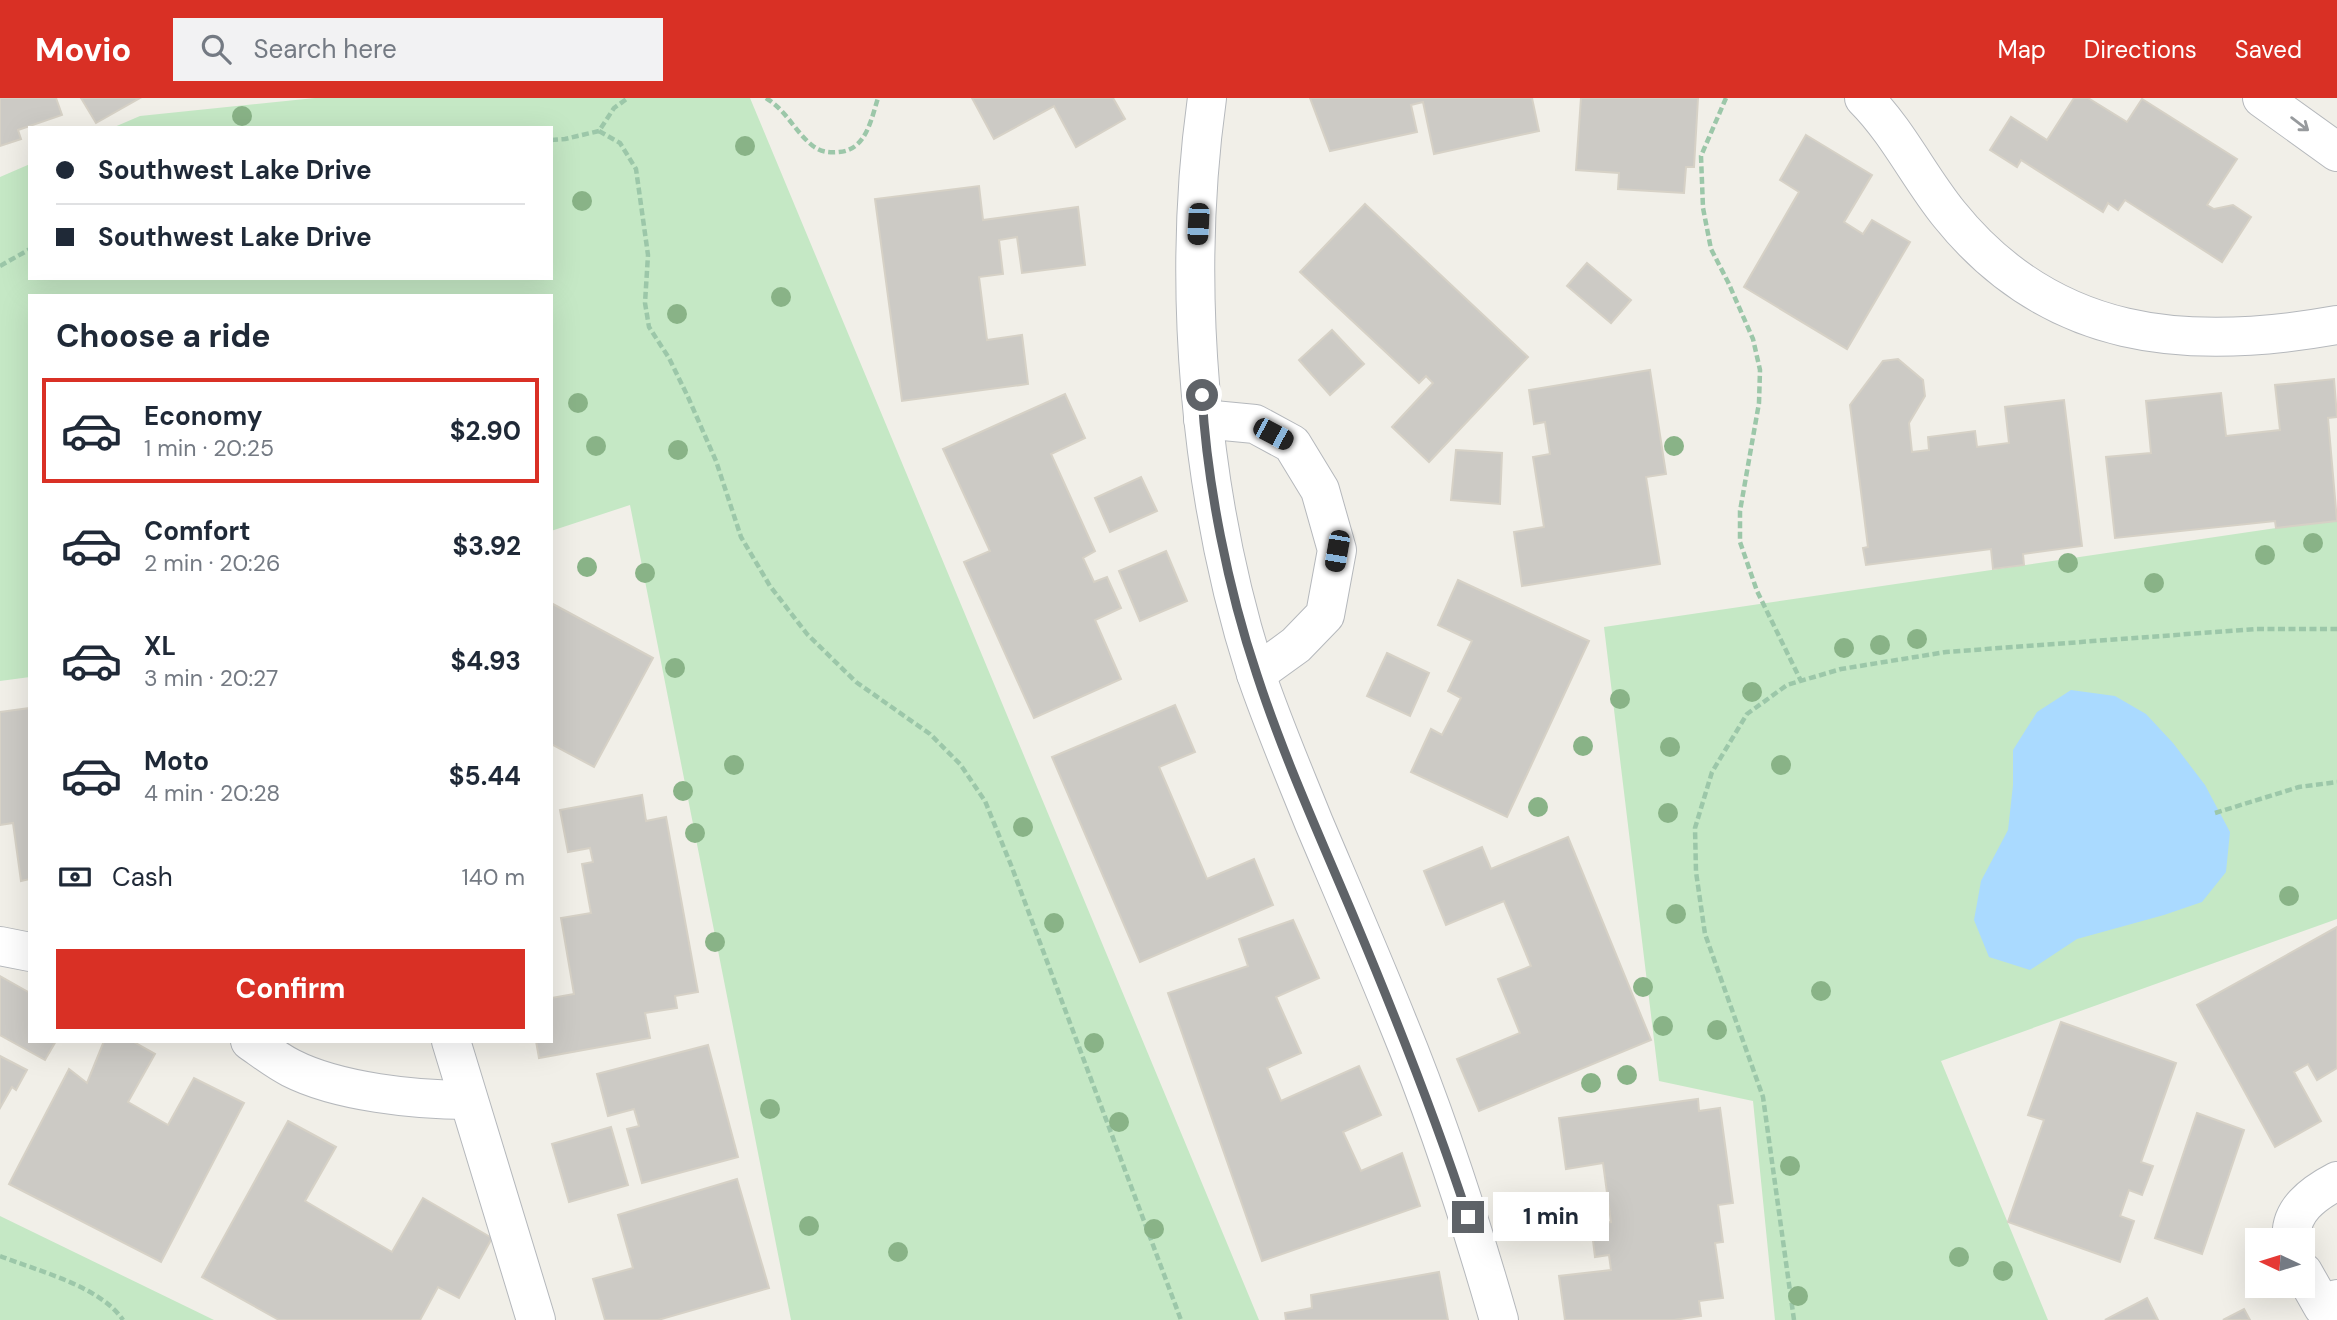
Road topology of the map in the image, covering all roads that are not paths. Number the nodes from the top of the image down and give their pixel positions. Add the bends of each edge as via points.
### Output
1 (1207, 98) edge
2 (1864, 98) edge
3 (2262, 98) edge
4 (2337, 152) edge
5 (2337, 325) edge
6 (1203, 419) junction
7 (1256, 674) junction
8 (0, 946) edge
9 (28, 952) edge
10 (253, 1043) edge
11 (452, 1043) edge
12 (468, 1100) junction
13 (2337, 1181) edge
14 (2292, 1228) edge
15 (2315, 1288) edge
16 (2330, 1309) edge
17 (536, 1320) edge
18 (1499, 1320) edge

1 - 6 street via 1195,273
2 - 5 street via 1975,244 2009,274 2048,298 2091,318 2191,338 2254,337
3 -> 4 street
6 - 7 street via 1218,517
6 - 7 street via 1255,424 1292,444 1320,490 1337,551 1325,615 1296,645
7 - 18 street via 1440,1131
8 - 9 street
10 - 12 street via 292,1069 338,1085 428,1100
11 - 12 street
12 - 17 street
13 - 14 street via 2302,1204
15 - 16 street

